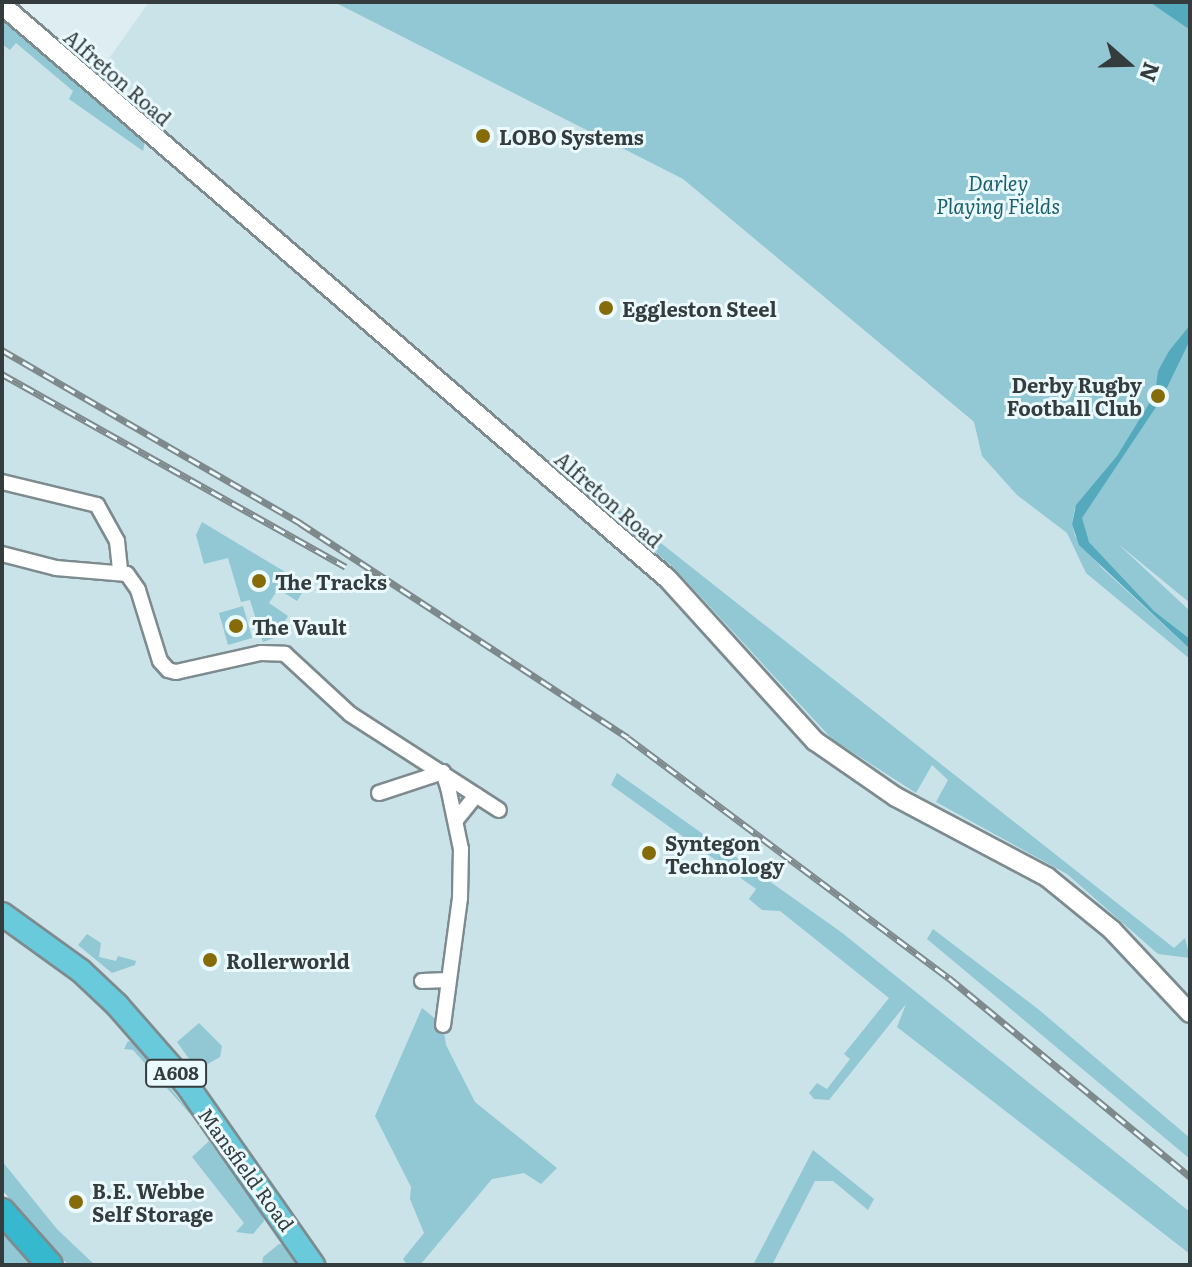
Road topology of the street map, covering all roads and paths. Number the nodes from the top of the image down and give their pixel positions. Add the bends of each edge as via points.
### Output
1 (2, 5) edge
2 (2, 482) edge
3 (2, 554) edge
4 (120, 570) junction
5 (443, 772) junction
6 (379, 793) dead end
7 (476, 795) junction
8 (499, 810) dead end
9 (456, 820) junction
10 (2, 914) edge
11 (448, 980) junction
12 (422, 981) dead end
13 (1190, 1013) edge
14 (443, 1025) dead end
15 (2, 1211) edge
16 (50, 1265) edge
17 (313, 1265) edge

1 - 13 street, Alfreton Road via 668,579 815,741 896,797 1047,877 1112,930
2 - 4 street via 105,512 117,541
3 - 4 street via 66,569
4 - 5 street via 138,590 160,661 168,670 285,654 350,714
5 - 6 street
5 - 7 street
5 - 9 street
7 - 8 street
7 - 9 street
9 - 11 street via 460,898
10 - 17 main road, Mansfield Road / A608 via 70,962 117,1005 187,1085
11 - 12 street
11 - 14 street
15 - 16 highway

